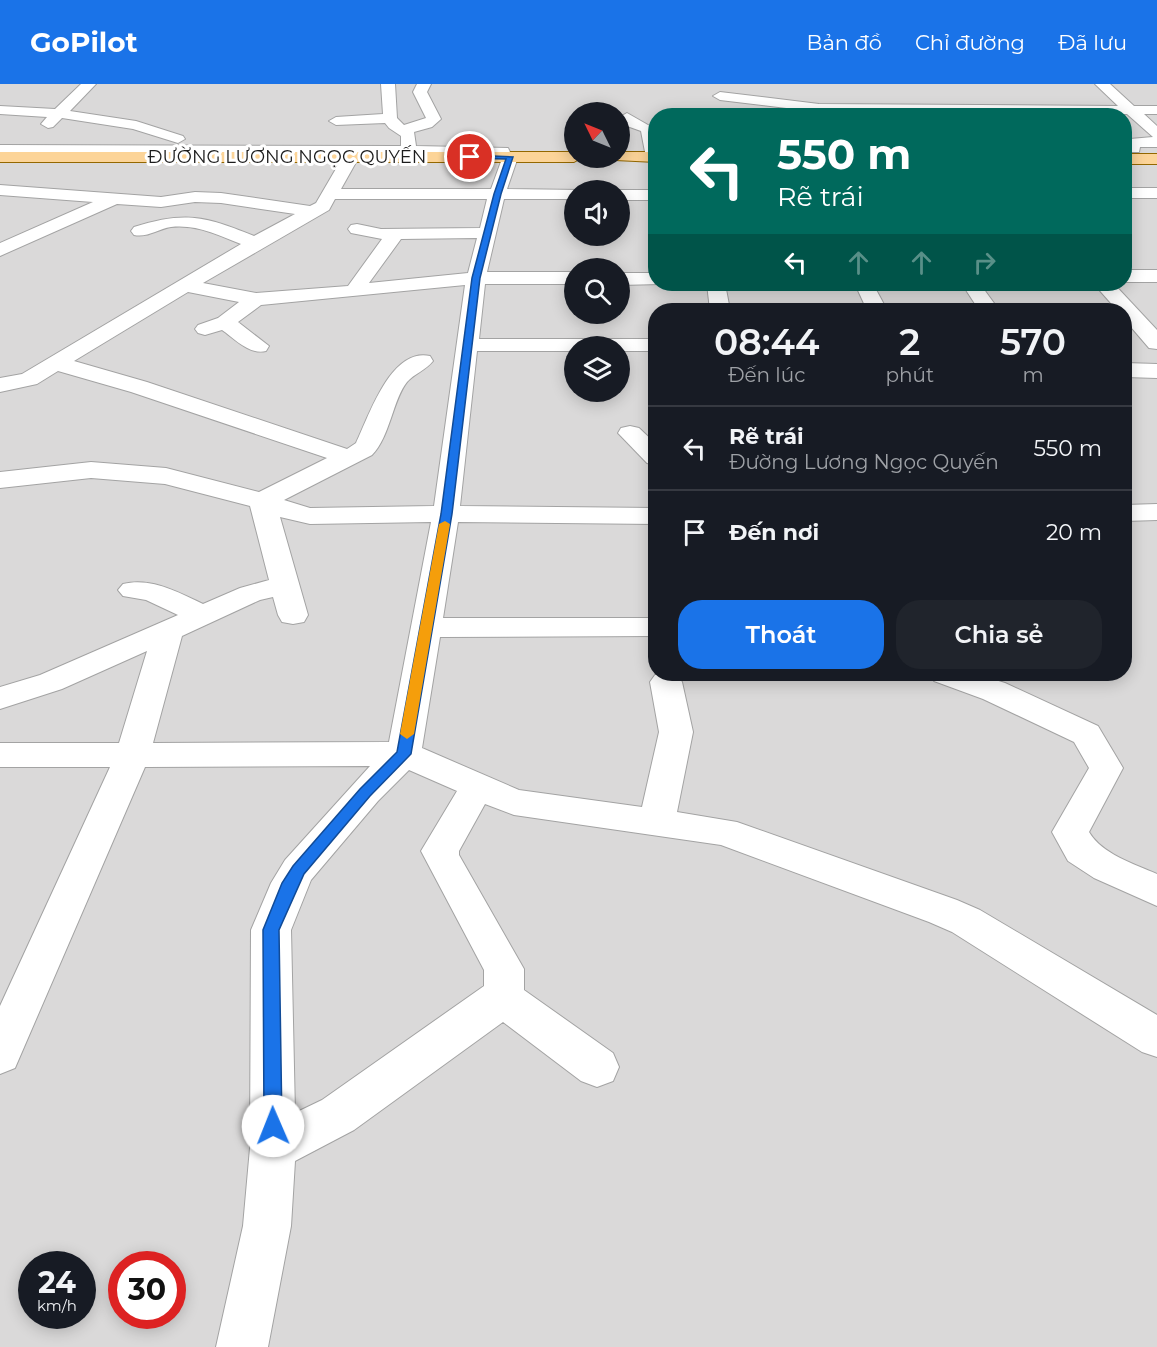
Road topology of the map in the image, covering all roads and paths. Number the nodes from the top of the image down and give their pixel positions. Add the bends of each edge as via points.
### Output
1 (388, 84) edge
2 (424, 84) edge
3 (1102, 84) edge
4 (87, 86) edge
5 (106, 86) dead end
6 (946, 93) dead end
7 (720, 96) dead end
8 (1049, 97) dead end
9 (1129, 101) junction
10 (1157, 104) edge
11 (811, 108) edge
12 (957, 108) edge
13 (1060, 108) edge
14 (1077, 108) edge
15 (0, 110) edge
16 (1157, 110) edge
17 (59, 113) junction
18 (390, 118) junction
19 (336, 121) dead end
20 (630, 121) edge
21 (648, 129) edge
22 (403, 130) junction
23 (38, 133) dead end
24 (1157, 134) edge
25 (1157, 141) edge
26 (1132, 145) edge
27 (0, 150) edge
28 (166, 154) junction
29 (409, 154) junction
30 (506, 154) junction
31 (1132, 154) edge
32 (0, 157) edge
33 (351, 157) junction
34 (564, 157) edge
35 (630, 157) edge
36 (648, 157) edge
37 (251, 158) junction
38 (1157, 159) edge
39 (241, 171) dead end
40 (0, 190) edge
41 (1132, 193) edge
42 (331, 194) junction
43 (497, 194) junction
44 (564, 194) edge
45 (1157, 194) edge
46 (630, 195) edge
47 (648, 195) edge
48 (116, 198) junction
49 (313, 212) junction
50 (357, 229) dead end
51 (140, 231) dead end
52 (396, 233) junction
53 (488, 233) junction
54 (0, 235) edge
55 (24, 240) junction
56 (254, 243) junction
57 (0, 250) edge
58 (1132, 267) edge
59 (1157, 276) edge
60 (476, 278) junction
61 (564, 278) edge
62 (630, 279) edge
63 (648, 279) edge
64 (184, 285) junction
65 (354, 291) junction
66 (1110, 291) edge
67 (256, 299) junction
68 (1121, 303) edge
69 (1132, 315) edge
70 (225, 321) junction
71 (205, 329) dead end
72 (1157, 343) edge
73 (469, 345) junction
74 (648, 345) edge
75 (258, 346) dead end
76 (422, 360) dead end
77 (56, 363) junction
78 (1157, 371) edge
79 (1132, 373) edge
80 (9, 384) edge
81 (0, 403) edge
82 (630, 432) dead end
83 (648, 450) edge
84 (350, 458) junction
85 (0, 480) edge
86 (262, 501) junction
87 (1157, 512) edge
88 (1132, 513) edge
89 (446, 514) junction
90 (648, 516) edge
91 (286, 585) junction
92 (133, 590) dead end
93 (204, 615) junction
94 (293, 615) dead end
95 (648, 627) edge
96 (425, 628) junction
97 (168, 631) junction
98 (965, 681) edge
99 (666, 682) dead end
100 (0, 698) edge
101 (404, 754) junction
102 (0, 755) edge
103 (132, 756) junction
104 (477, 786) junction
105 (657, 822) junction
106 (1157, 891) edge
107 (501, 996) junction
108 (1157, 1038) edge
109 (0, 1054) edge
110 (597, 1067) dead end
111 (273, 1148) junction
112 (242, 1347) edge

1 - 18 street
2 - 22 street via 420,92 434,119
3 - 9 street
4 - 5 street
4 - 17 street
6 - 12 street
7 - 11 street
8 - 13 street
9 - 10 street
9 - 14 street
9 - 16 street
9 - 24 street
15 - 17 street
17 - 23 street
17 - 28 street via 178,138
18 - 19 street
18 - 22 street
20 - 21 street
22 - 29 street via 408,134
25 - 26 street
27 - 28 street
28 - 29 street
28 - 32 main road, ĐƯỜNG LƯƠNG NGỌC QUYẾN
28 - 37 main road, ĐƯỜNG LƯƠNG NGỌC QUYẾN
29 - 30 main road, ĐƯỜNG LƯƠNG NGỌC QUYẾN
29 - 33 main road, ĐƯỜNG LƯƠNG NGỌC QUYẾN
30 - 34 main road, ĐƯỜNG LƯƠNG NGỌC QUYẾN
30 - 43 street
31 - 38 main road
33 - 37 main road, ĐƯỜNG LƯƠNG NGỌC QUYẾN
33 - 42 street
35 - 36 main road
37 - 39 street
40 - 48 street
41 - 45 street
42 - 43 street
42 - 49 street
43 - 44 street
43 - 53 street
46 - 47 street
48 - 49 street via 161,202 221,198
48 - 55 street
49 - 56 street
50 - 52 street
51 - 56 street via 182,221 223,229
52 - 53 street
52 - 65 street
53 - 60 street
54 - 55 street
55 - 57 street
56 - 64 street
58 - 59 street
60 - 61 street
60 - 65 street
60 - 73 street
62 - 63 street
64 - 67 street
64 - 77 street
65 - 67 street
66 - 68 street
67 - 70 street
69 - 72 street
70 - 71 street
70 - 75 street
73 - 74 street
73 - 89 street
76 - 84 street via 397,379 367,446
77 - 80 street
77 - 84 street
78 - 79 street
80 - 81 street
82 - 83 street
84 - 86 street
85 - 86 street via 92,470 149,474
86 - 89 street via 310,516
86 - 91 street
87 - 88 street
89 - 90 street
89 - 96 street
91 - 93 street via 260,591
91 - 94 street
92 - 93 street via 152,592
93 - 97 street
95 - 96 street
96 - 101 street
97 - 100 street via 51,682
97 - 103 street
98 - 106 street via 1086,734 1106,768 1070,832 1081,851
99 - 105 street via 676,732
101 - 103 street
101 - 104 street
101 - 111 street via 365,792 298,870 271,930
102 - 103 street
103 - 109 street
104 - 105 street via 529,805
104 - 107 street via 440,851 504,969 507,983
105 - 108 street via 740,837 966,921
107 - 110 street
107 - 111 street via 338,1115
111 - 112 street via 267,1226

